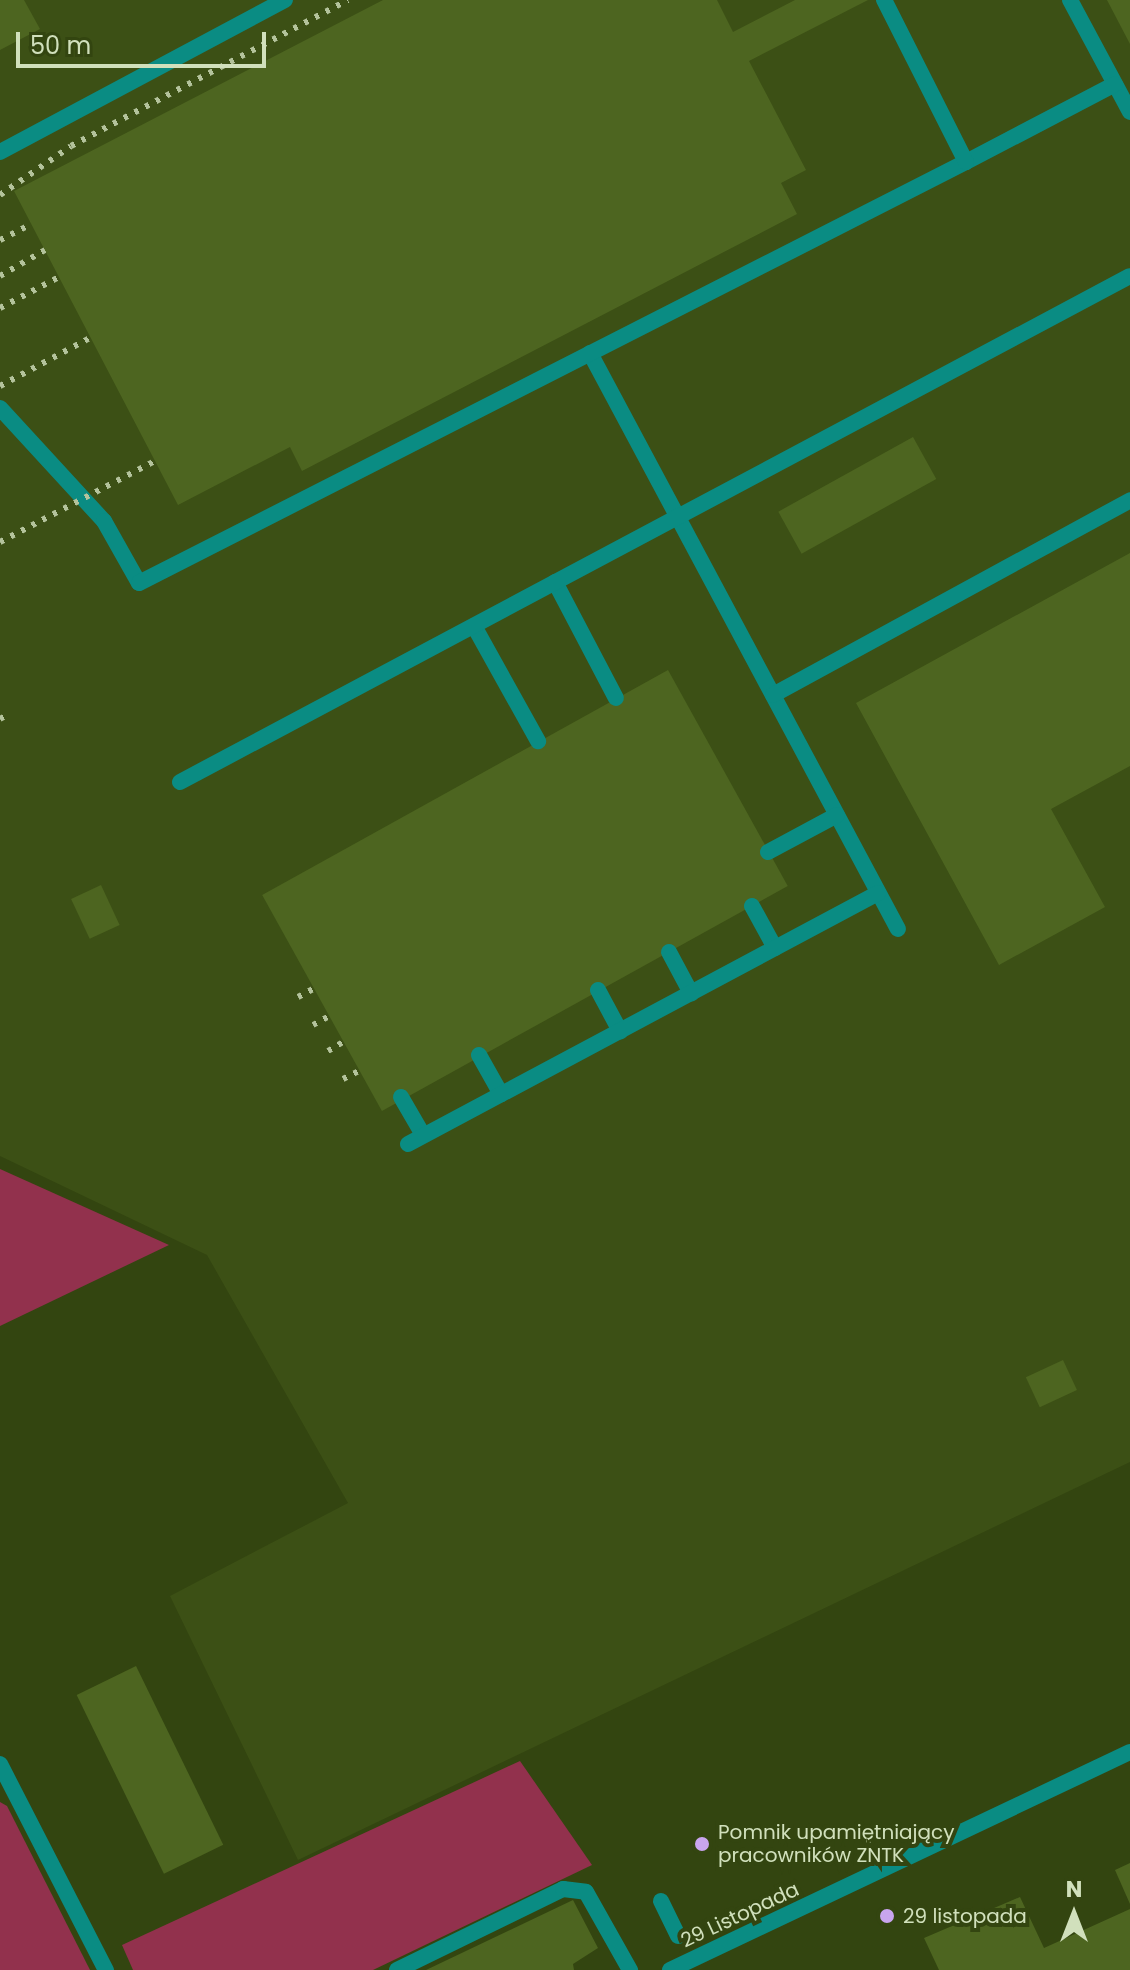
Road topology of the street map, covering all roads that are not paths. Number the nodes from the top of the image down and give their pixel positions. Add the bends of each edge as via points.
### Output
1 (285, 0) edge
2 (884, 0) edge
3 (1070, 0) edge
4 (1115, 84) junction
5 (1130, 112) edge
6 (0, 152) edge
7 (966, 162) junction
8 (1130, 276) edge
9 (590, 353) junction
10 (0, 408) edge
11 (1130, 500) edge
12 (677, 517) junction
13 (555, 582) junction
14 (474, 626) junction
15 (773, 695) junction
16 (616, 698) dead end
17 (538, 741) dead end
18 (180, 782) dead end
19 (837, 815) junction
20 (768, 852) dead end
21 (878, 893) junction
22 (752, 906) dead end
23 (898, 929) dead end
24 (775, 948) junction
25 (669, 952) dead end
26 (598, 990) dead end
27 (691, 993) junction
28 (620, 1031) junction
29 (479, 1055) dead end
30 (501, 1094) junction
31 (401, 1097) dead end
32 (1130, 1752) edge
33 (2, 1772) edge
34 (661, 1901) dead end
35 (678, 1936) dead end
36 (106, 1970) edge
37 (397, 1970) edge
38 (630, 1970) edge
39 (670, 1970) edge

1 - 6 street
2 - 7 street
3 - 4 street
4 - 5 street
4 - 7 street
7 - 9 street
8 - 12 street
9 - 10 street via 139,583 104,521
9 - 12 street
11 - 15 street
12 - 13 street
12 - 15 street
13 - 14 street
13 - 16 street
14 - 17 street
14 - 18 street
15 - 19 street
19 - 20 street
19 - 21 street
21 - 23 street
21 - 24 street
22 - 24 street
24 - 27 street
25 - 27 street
26 - 28 street
27 - 28 street
28 - 30 street
29 - 30 street
30 - 31 street via 415,1140
32 - 39 street, 29 Listopada
33 - 36 street
34 - 35 street
37 - 38 street via 563,1889 586,1892

